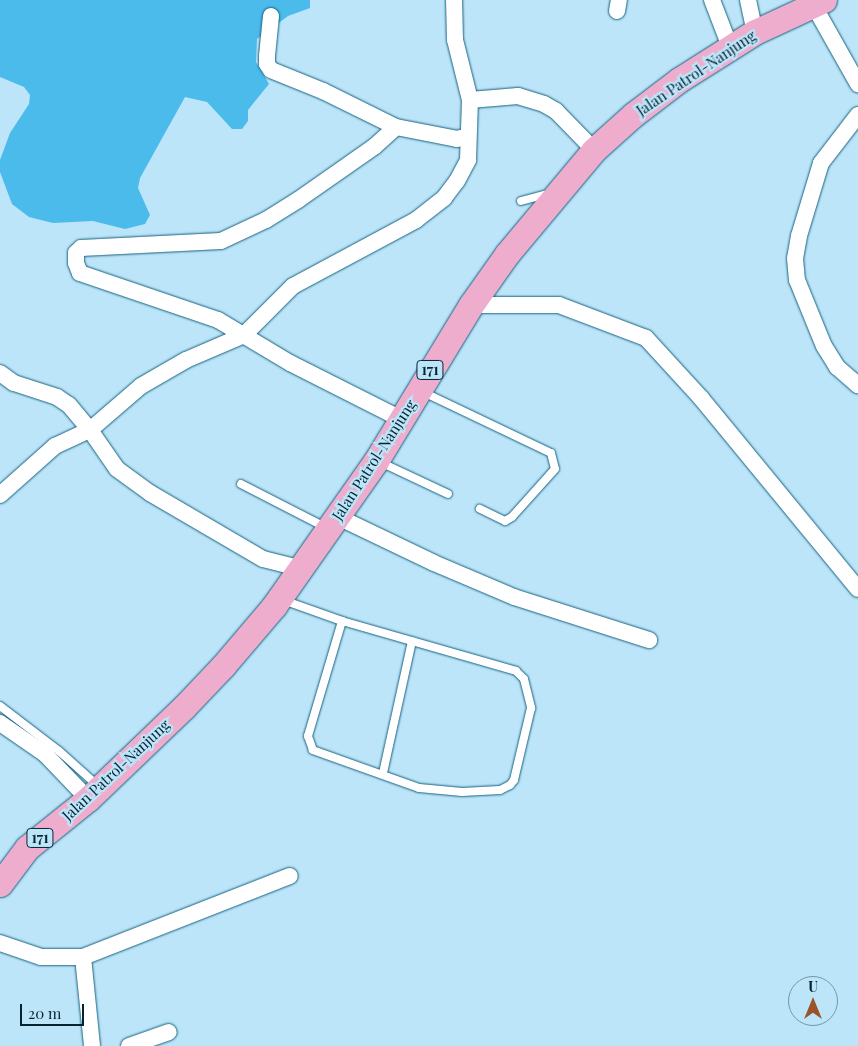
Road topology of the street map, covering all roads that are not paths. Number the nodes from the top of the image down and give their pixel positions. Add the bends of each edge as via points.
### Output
1 (454, 0) edge
2 (712, 0) edge
3 (748, 0) edge
4 (819, 3) edge
5 (272, 16) dead end
6 (755, 32) junction
7 (730, 47) junction
8 (858, 84) edge
9 (470, 100) junction
10 (858, 115) edge
11 (396, 127) junction
12 (468, 136) junction
13 (594, 150) junction
14 (560, 192) junction
15 (521, 201) dead end
16 (471, 304) junction
17 (244, 335) junction
18 (0, 373) edge
19 (858, 385) edge
20 (419, 390) junction
21 (401, 419) junction
22 (90, 430) junction
23 (376, 461) junction
24 (241, 484) dead end
25 (448, 494) dead end
26 (0, 496) edge
27 (480, 509) dead end
28 (334, 523) junction
29 (298, 568) junction
30 (858, 589) edge
31 (279, 599) junction
32 (342, 621) junction
33 (649, 640) dead end
34 (412, 641) junction
35 (0, 706) edge
36 (0, 723) edge
37 (383, 774) junction
38 (94, 793) junction
39 (290, 876) dead end
40 (0, 884) edge
41 (0, 943) edge
42 (84, 957) junction
43 (169, 1032) dead end
44 (134, 1045) edge
45 (92, 1046) edge

1 - 9 street via 455,40
2 - 7 street
3 - 6 street
4 - 6 main road, Jalan Patrol-Nanjung / 171
4 - 8 street
5 - 11 street via 266,56 271,70
6 - 7 main road, Jalan Patrol-Nanjung / 171
7 - 13 main road, Jalan Patrol-Nanjung / 171 via 679,80
9 - 12 street
9 - 13 street via 518,96 544,104 556,111
10 - 19 street via 821,163 798,236 795,258 798,280 824,346 837,367
11 - 12 street via 457,139
11 - 17 street via 375,146 298,200 266,220 221,241 81,248 76,253 80,273 218,320
12 - 17 street via 468,160 444,198 416,220 294,286
13 - 14 main road, Jalan Patrol-Nanjung / 171
14 - 15 lane
14 - 16 main road, Jalan Patrol-Nanjung / 171 via 507,254
16 - 20 main road, Jalan Patrol-Nanjung / 171
16 - 30 street via 560,305 646,338 701,398
17 - 21 street via 290,363
17 - 22 street via 186,360 141,386
18 - 22 street via 19,385 56,397 69,405
20 - 21 main road, Jalan Patrol-Nanjung / 171
20 - 27 lane via 551,453 555,470 512,517 505,521
21 - 23 main road, Jalan Patrol-Nanjung / 171
22 - 26 street via 55,446
22 - 29 street via 118,469 150,493 263,560
23 - 25 lane
23 - 28 main road, Jalan Patrol-Nanjung / 171
24 - 28 lane
28 - 29 main road, Jalan Patrol-Nanjung / 171
28 - 33 street via 514,597
29 - 31 main road, Jalan Patrol-Nanjung / 171
31 - 32 lane
31 - 38 main road, Jalan Patrol-Nanjung / 171 via 224,666
32 - 34 lane
32 - 37 lane via 308,736 313,750
34 - 37 lane
34 - 37 lane via 516,670 524,679 532,708 514,780 500,790 462,792 419,788
35 - 38 lane via 59,751
36 - 38 street
38 - 40 main road, Jalan Patrol-Nanjung / 171 via 28,848
39 - 42 street
41 - 42 street via 42,957
42 - 45 street
43 - 44 street

